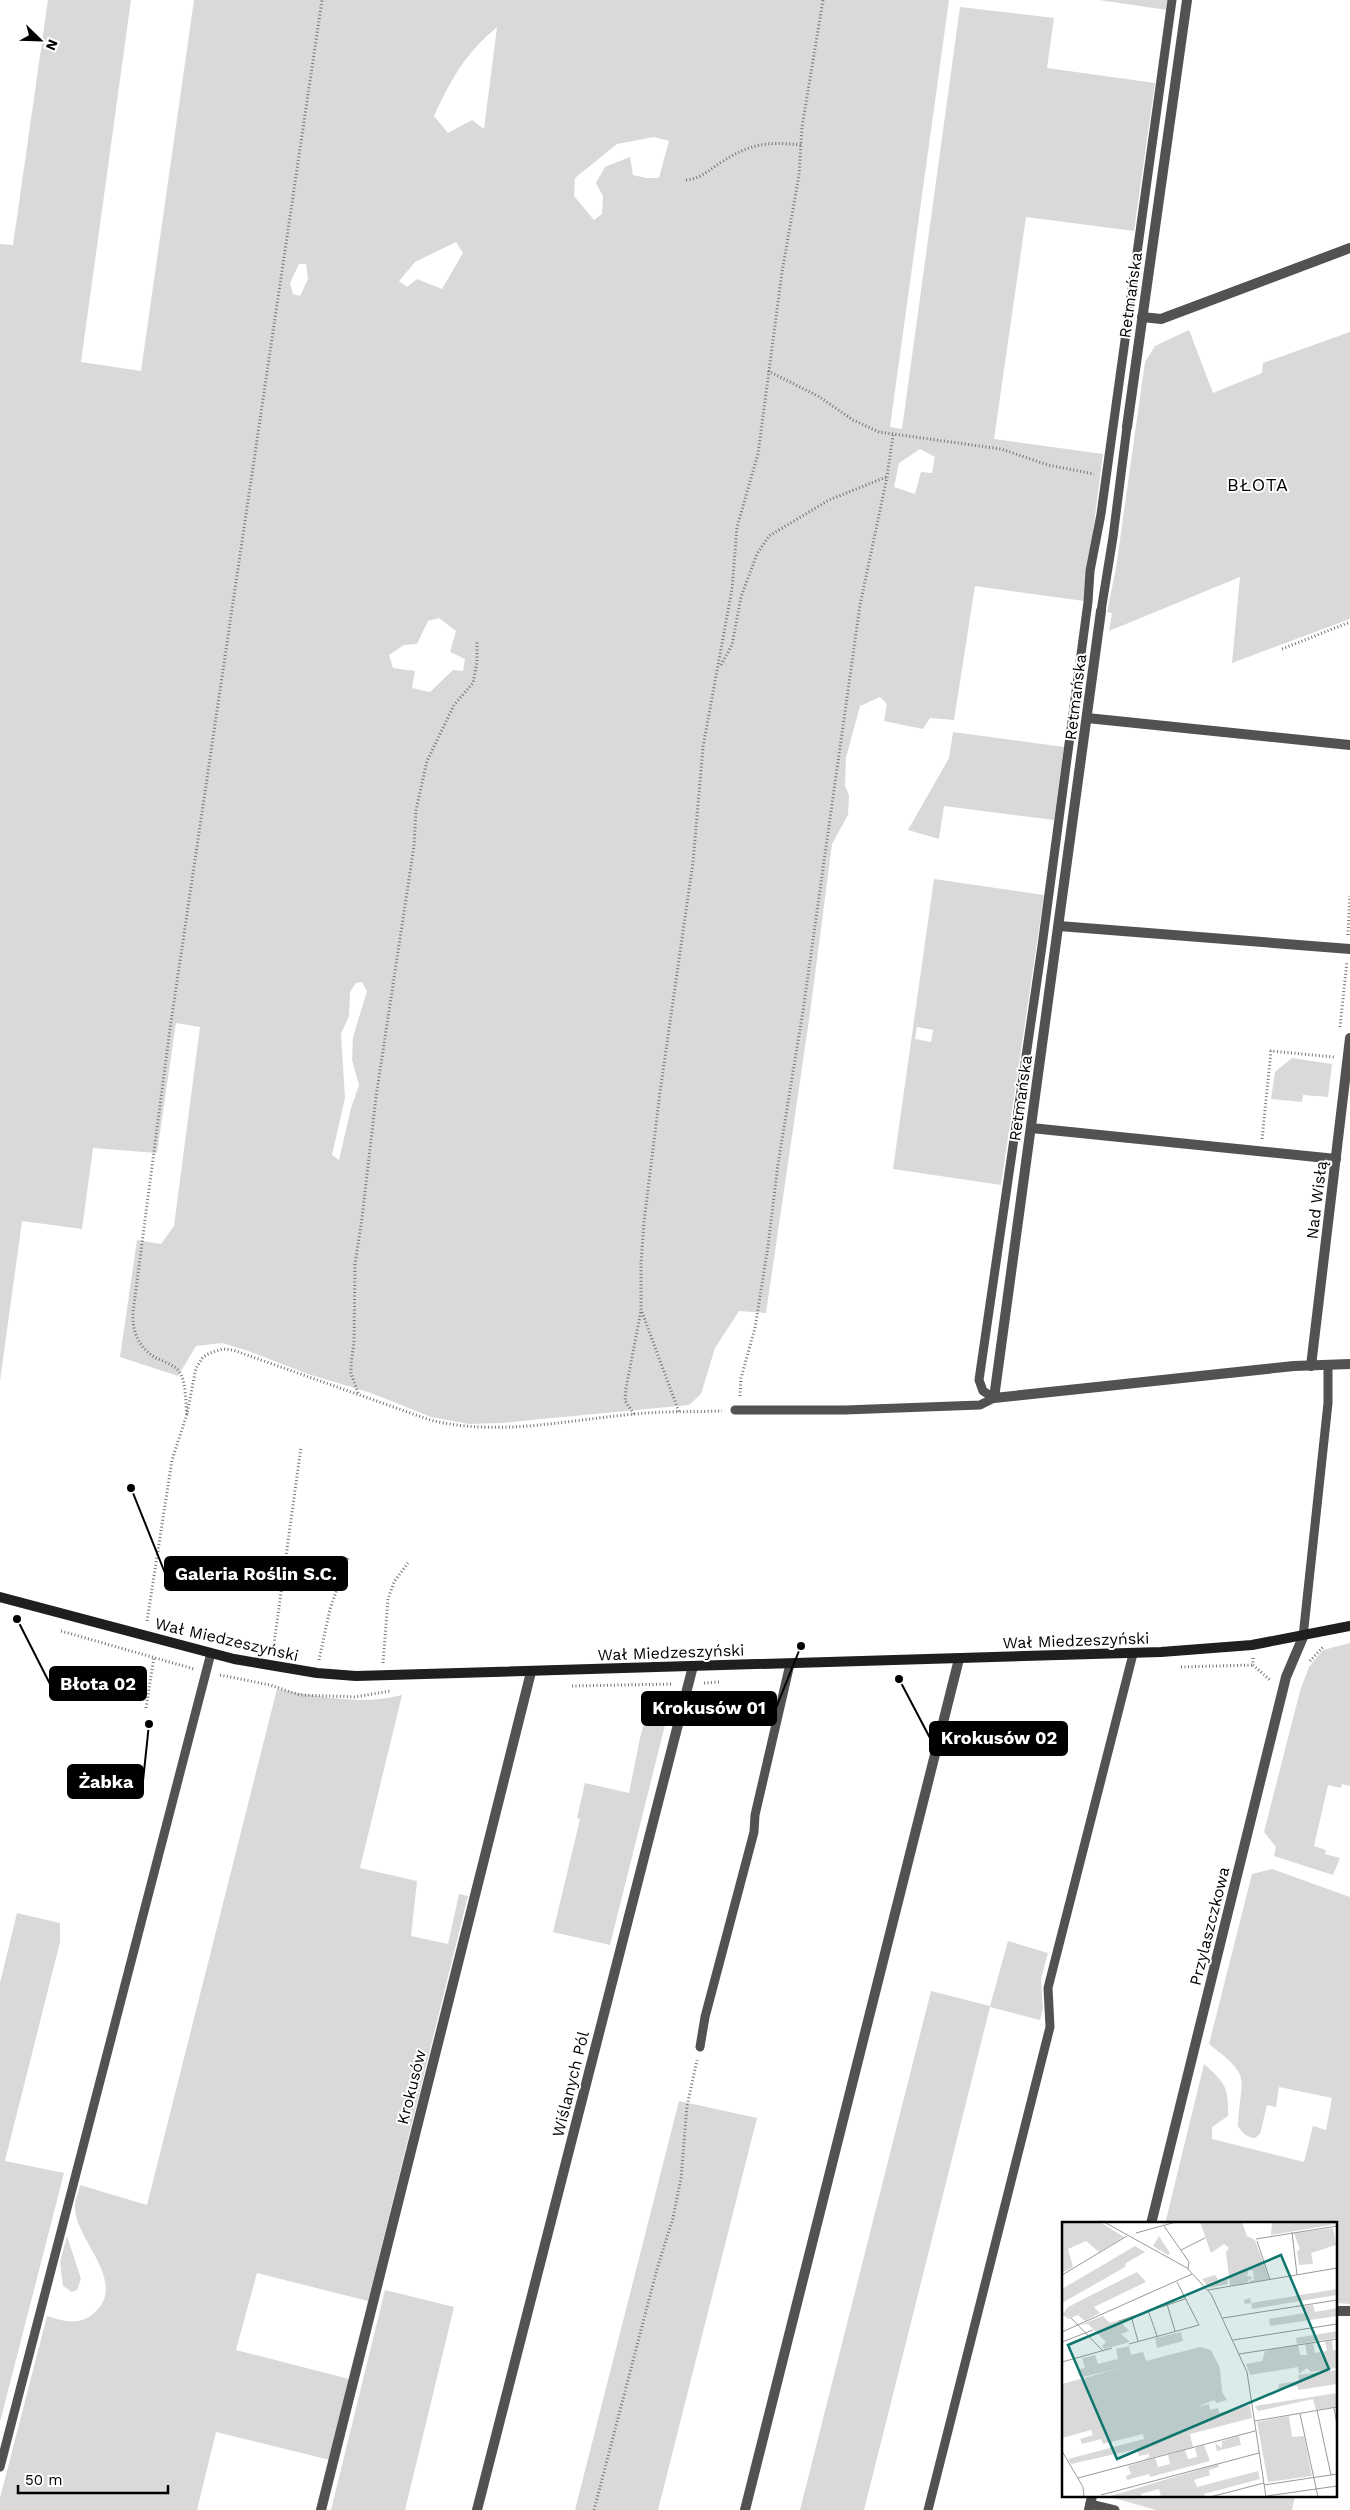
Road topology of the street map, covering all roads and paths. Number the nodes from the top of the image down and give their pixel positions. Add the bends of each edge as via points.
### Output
1 (322, 0) edge
2 (823, 0) edge
3 (1172, 0) edge
4 (1187, 0) edge
5 (801, 145) junction
6 (686, 180) dead end
7 (1350, 248) edge
8 (1142, 318) junction
9 (768, 371) junction
10 (1127, 427) joint
11 (893, 435) junction
12 (1106, 476) junction
13 (887, 477) junction
14 (1101, 611) joint
15 (1350, 622) edge
16 (477, 640) dead end
17 (1282, 648) dead end
18 (719, 670) junction
19 (1087, 718) junction
20 (1350, 745) edge
21 (1350, 896) edge
22 (1059, 926) junction
23 (1349, 949) edge
24 (1340, 1029) dead end
25 (1350, 1038) edge
26 (1336, 1067) dead end
27 (1030, 1128) junction
28 (1262, 1139) junction
29 (1271, 1140) dead end
30 (1261, 1151) junction
31 (1336, 1159) junction
32 (641, 1312) junction
33 (1350, 1364) edge
34 (1311, 1366) junction
35 (1328, 1366) junction
36 (358, 1393) junction
37 (994, 1398) junction
38 (736, 1410) joint
39 (745, 1410) junction
40 (679, 1412) junction
41 (187, 1414) junction
42 (634, 1414) junction
43 (302, 1447) dead end
44 (348, 1558) dead end
45 (408, 1563) dead end
46 (0, 1597) edge
47 (1350, 1626) edge
48 (144, 1635) junction
49 (1303, 1637) junction
50 (1332, 1645) dead end
51 (211, 1653) junction
52 (1133, 1654) junction
53 (154, 1657) dead end
54 (1253, 1657) dead end
55 (958, 1659) junction
56 (790, 1664) junction
57 (1307, 1664) dead end
58 (271, 1666) junction
59 (693, 1666) junction
60 (531, 1672) junction
61 (317, 1673) junction
62 (382, 1676) junction
63 (1277, 1686) dead end
64 (146, 1708) dead end
65 (700, 2047) joint
66 (1151, 2222) edge
67 (0, 2467) edge
68 (1090, 2503) edge
69 (321, 2510) edge
70 (477, 2510) edge
71 (594, 2510) edge
72 (745, 2510) edge
73 (928, 2510) edge
74 (1115, 2510) edge

1 - 41 path via 170,1029 133,1312 133,1325 139,1342 155,1357 177,1369 181,1376
2 - 5 path
3 - 12 lane
4 - 8 street, Retmańska
5 - 6 path via 761,143 735,154 696,179
5 - 9 path
7 - 8 street via 1161,319
8 - 10 street, Retmańska
9 - 11 path via 818,396 853,420
9 - 18 path via 758,454 738,527
10 - 14 lane, Retmańska
11 - 12 path via 1002,449 1048,466
11 - 13 path
12 - 37 lane via 1090,571 1042,946 979,1380 983,1390
13 - 18 path via 829,500 769,536 757,554 741,597 732,645
13 - 39 path via 860,605 766,1264 742,1378 741,1400
14 - 19 street, Retmańska
15 - 17 path
16 - 36 path via 475,677 454,705 427,761 416,810 414,846 376,1097 355,1264 351,1373
18 - 32 path via 704,740 693,862 644,1222
19 - 20 street
19 - 22 street, Retmańska
21 - 23 path
22 - 23 street
22 - 27 street, Retmańska
23 - 24 path
25 - 31 street, Nad Wisłą
26 - 28 path via 1337,1057 1271,1051
27 - 30 street
27 - 37 street, Retmańska
28 - 29 path
28 - 30 path
30 - 31 street
31 - 34 street, Nad Wisłą
32 - 40 path
32 - 42 path via 625,1401
33 - 35 street
34 - 35 street
34 - 37 street
35 - 49 lane via 1328,1403
36 - 41 path via 223,1349 198,1362
36 - 42 path via 430,1420 477,1428 571,1423
37 - 39 lane via 980,1405
38 - 39 lane
38 - 40 path
40 - 42 path
41 - 48 path via 172,1460
43 - 58 path
44 - 61 path via 330,1609
45 - 62 path via 394,1582 388,1599
46 - 48 main road, Wał Miedzeszyński
47 - 49 main road, Wał Miedzeszyński
48 - 51 main road, Wał Miedzeszyński
49 - 52 main road, Wał Miedzeszyński via 1226,1648
49 - 66 street, Przylaszczkowa via 1286,1677
50 - 57 path via 1323,1648
51 - 58 main road, Wał Miedzeszyński
51 - 67 lane
52 - 55 main road, Wał Miedzeszyński
52 - 73 lane via 1048,1988 1050,2027
53 - 64 path
54 - 63 path via 1253,1665
55 - 56 main road, Wał Miedzeszyński
55 - 72 street
56 - 59 main road, Wał Miedzeszyński
56 - 65 lane via 755,1815 754,1832 704,2018
58 - 61 main road, Wał Miedzeszyński
59 - 60 main road, Wał Miedzeszyński
59 - 70 street, Wiślanych Pól
60 - 62 main road, Wał Miedzeszyński
60 - 69 street, Krokusów
61 - 62 main road, Wał Miedzeszyński
65 - 71 path via 687,2106 681,2178 673,2218
68 - 74 lane

